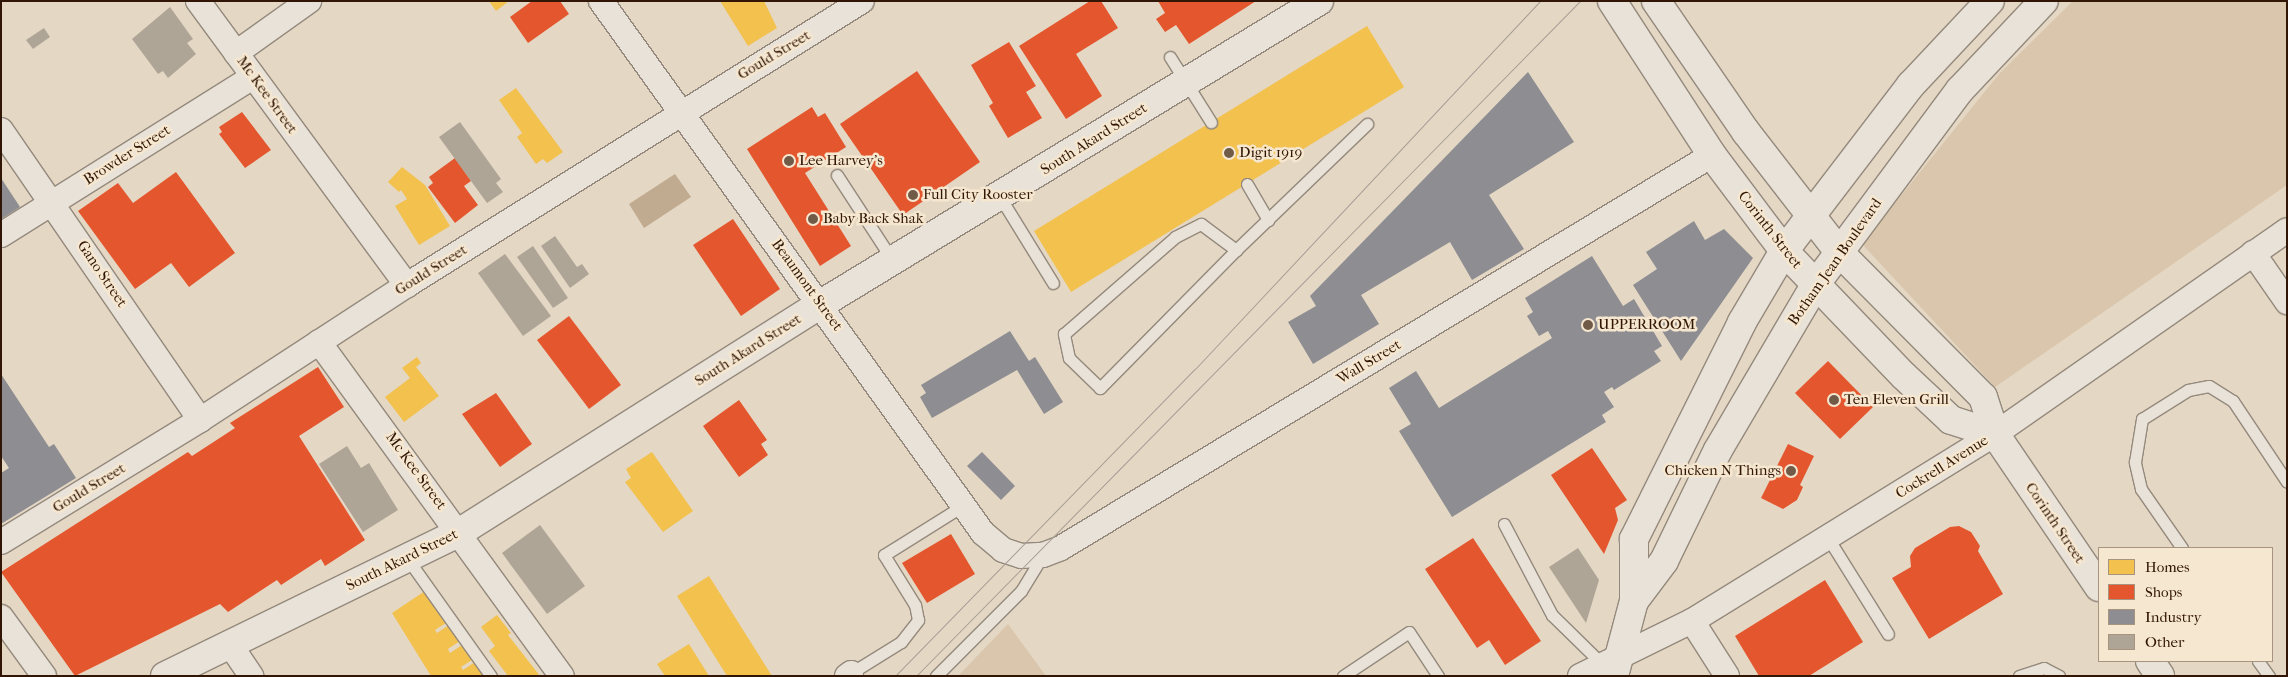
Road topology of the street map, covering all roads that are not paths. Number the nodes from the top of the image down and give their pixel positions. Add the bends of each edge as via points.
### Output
1 (198, 1) edge
2 (309, 1) edge
3 (601, 1) edge
4 (862, 1) edge
5 (1320, 1) edge
6 (1612, 1) edge
7 (1656, 1) edge
8 (1990, 1) edge
9 (2044, 1) edge
10 (236, 53) junction
11 (1170, 58) dead end
12 (253, 77) junction
13 (1186, 82) junction
14 (683, 112) junction
15 (1211, 122) dead end
16 (1367, 124) dead end
17 (1, 130) edge
18 (1712, 155) junction
19 (837, 174) dead end
20 (1247, 184) dead end
21 (1000, 197) junction
22 (52, 201) junction
23 (1810, 216) junction
24 (1268, 220) junction
25 (2287, 230) edge
26 (1, 235) edge
27 (1236, 250) junction
28 (1784, 251) junction
29 (1839, 252) junction
30 (2253, 253) junction
31 (893, 261) junction
32 (1053, 283) dead end
33 (406, 285) junction
34 (1815, 285) junction
35 (2287, 302) edge
36 (821, 304) junction
37 (319, 342) junction
38 (200, 420) junction
39 (1995, 434) junction
40 (2287, 482) edge
41 (964, 506) junction
42 (1504, 524) dead end
43 (460, 532) junction
44 (1828, 538) junction
45 (1, 542) edge
46 (2181, 547) edge
47 (1032, 556) junction
48 (407, 558) junction
49 (2098, 586) edge
50 (1634, 601) junction
51 (1, 618) edge
52 (1692, 621) junction
53 (1888, 634) dead end
54 (229, 643) junction
55 (2151, 662) edge
56 (2259, 662) edge
57 (1612, 666) edge
58 (1358, 672) edge
59 (849, 675) edge
60 (44, 676) edge
61 (165, 676) edge
62 (251, 676) edge
63 (491, 676) edge
64 (562, 676) edge
65 (936, 676) edge
66 (1343, 676) edge
67 (1438, 676) edge
68 (1580, 676) edge
69 (1727, 676) edge
70 (2019, 676) edge
71 (2059, 676) edge
72 (2160, 676) edge
73 (2269, 676) edge

1 - 10 street, Mc Kee Street
2 - 10 street
3 - 14 street, Beaumont Street
4 - 14 street, Gould Street
5 - 13 main road, South Akard Street
6 - 18 main road, Corinth Street
7 - 23 main road, Corinth Street via 1746,132
8 - 23 main road, Botham Jean Boulevard via 1911,85
9 - 29 main road, Botham Jean Boulevard via 1960,90
10 - 12 street, Mc Kee Street
11 - 13 lane
12 - 22 street, Browder Street
12 - 33 street, Mc Kee Street
13 - 15 lane
13 - 21 main road, South Akard Street
14 - 33 street, Gould Street
14 - 36 street, Beaumont Street
16 - 24 lane
17 - 22 street, Gano Street
18 - 28 main road, Corinth Street
18 - 47 street, Wall Street via 1061,548
19 - 31 lane
20 - 24 lane
21 - 31 main road, South Akard Street
21 - 32 lane
22 - 26 street, Browder Street
22 - 38 street, Gano Street
23 - 28 main road, Botham Jean Boulevard
23 - 29 main road, Corinth Street
24 - 27 lane
25 - 30 street, Cockrell Avenue
27 - 27 lane via 1201,224 1174,237 1064,334 1069,358 1100,388
28 - 34 main road, Corinth Street
28 - 50 main road, Botham Jean Boulevard via 1699,404 1634,539
29 - 34 main road, Botham Jean Boulevard
29 - 39 main road, Corinth Street via 1983,397
30 - 35 street
30 - 39 street, Cockrell Avenue
31 - 36 main road, South Akard Street
33 - 37 street, Gould Street
34 - 39 main road, Corinth Street via 1951,420
34 - 50 main road, Botham Jean Boulevard via 1727,434 1664,560
36 - 41 street, Beaumont Street
36 - 43 main road, South Akard Street
37 - 38 street, Gould Street
37 - 43 street, Mc Kee Street
38 - 45 street, Gould Street
39 - 44 street, Cockrell Avenue
39 - 49 main road, Corinth Street
40 - 46 lane via 2233,401 2209,386 2188,390 2142,419 2135,462 2142,489
41 - 47 street, Beaumont Street via 983,533 1003,550
41 - 59 lane via 884,555 915,605 918,620 901,642
42 - 57 lane via 1552,615
43 - 48 main road, South Akard Street
43 - 64 street, Mc Kee Street
44 - 52 street, Cockrell Avenue
44 - 53 lane
47 - 65 lane via 1021,591
48 - 54 main road, South Akard Street
48 - 63 lane
50 - 57 main road, Botham Jean Boulevard
51 - 60 street
52 - 57 street, Cockrell Avenue
52 - 69 street
54 - 61 main road, South Akard Street
54 - 62 street
55 - 72 main road
56 - 73 lane
57 - 68 street, Cockrell Avenue
58 - 66 lane
58 - 67 lane via 1409,632
70 - 71 lane via 2044,668

